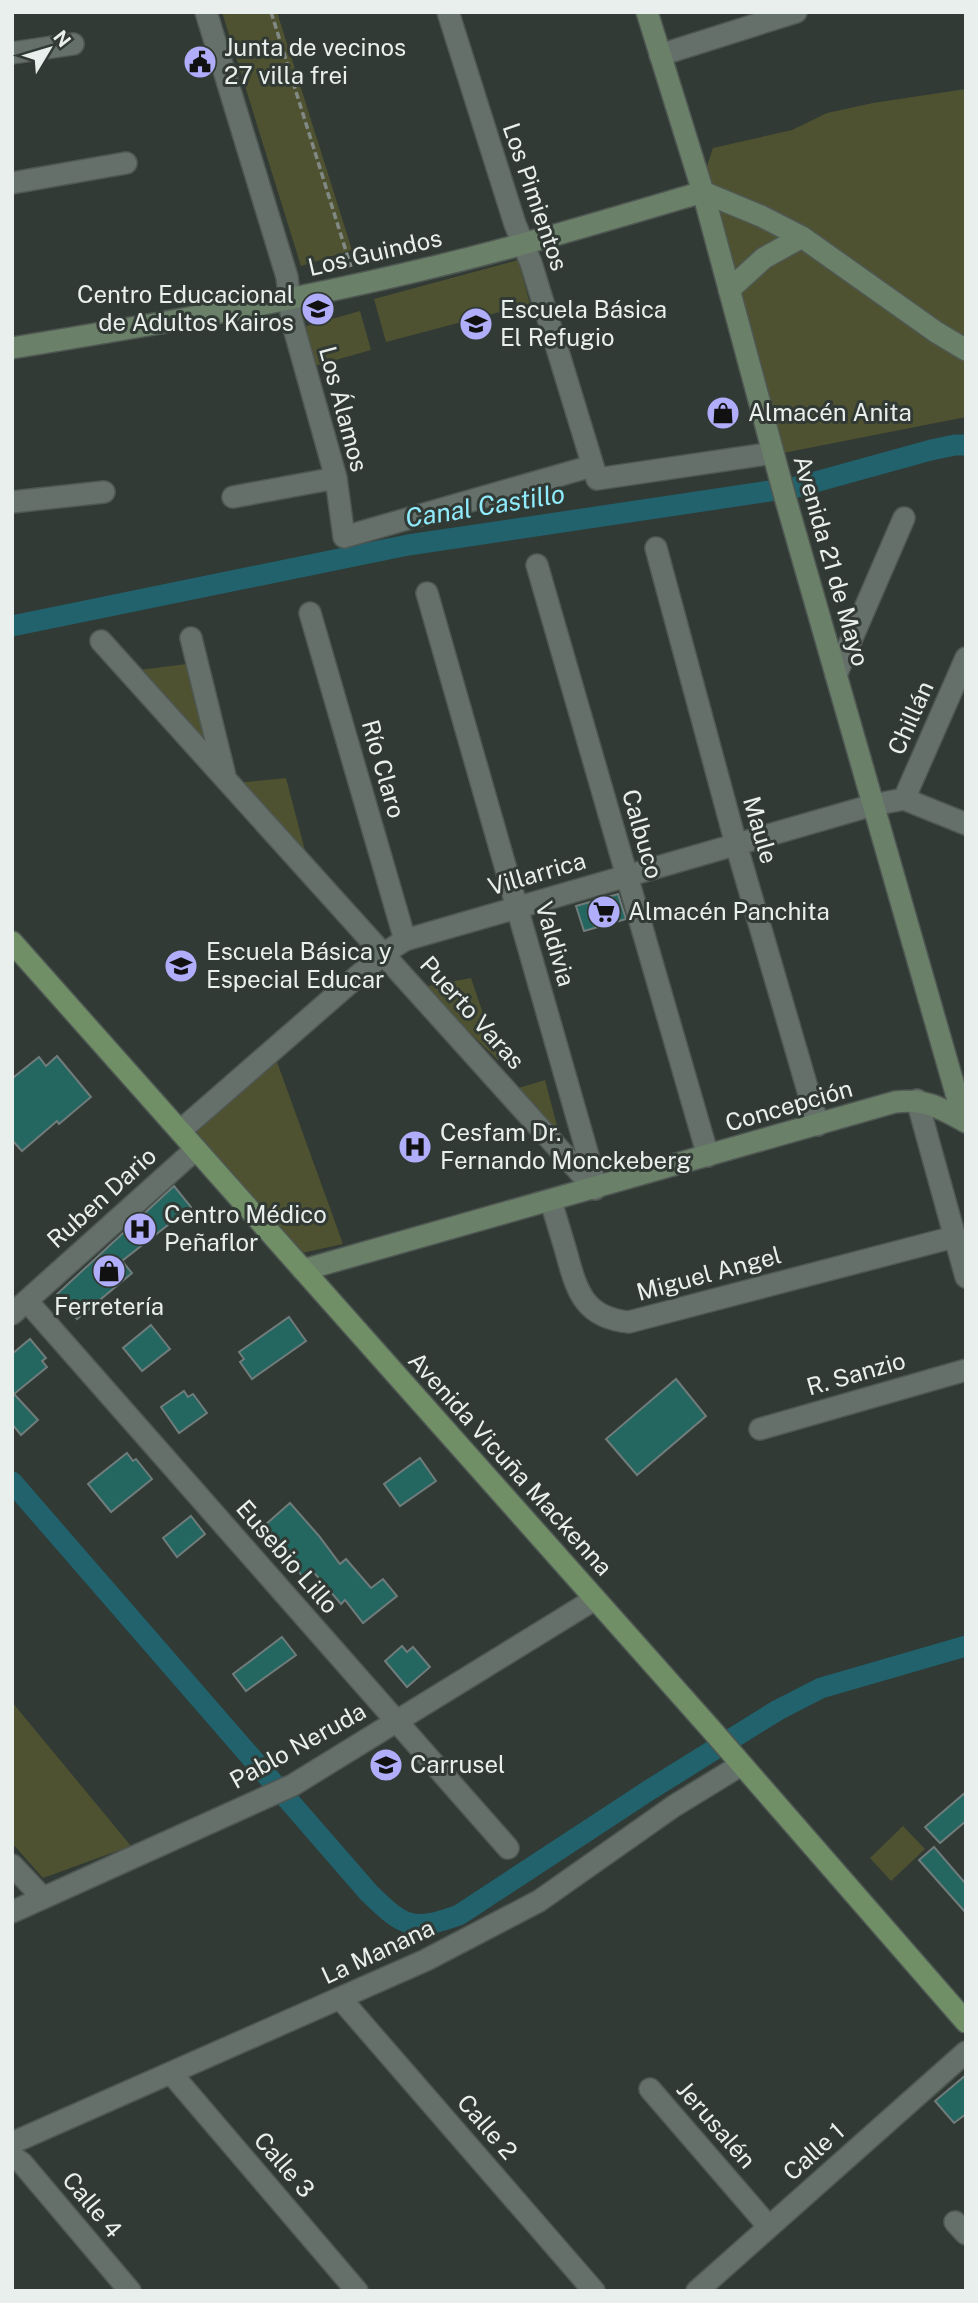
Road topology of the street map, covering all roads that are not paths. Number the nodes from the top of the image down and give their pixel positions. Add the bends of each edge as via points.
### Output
1 (206, 12) edge
2 (448, 12) edge
3 (647, 12) edge
4 (796, 12) edge
5 (73, 44) dead end
6 (12, 53) edge
7 (660, 55) junction
8 (126, 163) dead end
9 (12, 183) edge
10 (703, 192) junction
11 (802, 237) junction
12 (524, 245) junction
13 (729, 290) junction
14 (289, 300) junction
15 (12, 348) edge
16 (966, 350) edge
17 (775, 463) junction
18 (594, 472) junction
19 (336, 478) junction
20 (104, 492) dead end
21 (233, 497) dead end
22 (12, 502) edge
23 (904, 518) dead end
24 (656, 548) dead end
25 (537, 565) dead end
26 (427, 593) dead end
27 (310, 613) dead end
28 (191, 638) dead end
29 (101, 641) dead end
30 (966, 658) edge
31 (836, 675) junction
32 (225, 778) junction
33 (904, 799) junction
34 (873, 805) junction
35 (966, 824) edge
36 (736, 844) junction
37 (626, 876) junction
38 (517, 908) junction
39 (405, 940) junction
40 (12, 942) edge
41 (383, 954) junction
42 (917, 1100) junction
43 (965, 1121) edge
44 (818, 1125) junction
45 (180, 1131) junction
46 (196, 1149) junction
47 (708, 1156) junction
48 (595, 1189) junction
49 (551, 1201) junction
50 (954, 1237) junction
51 (303, 1270) junction
52 (966, 1277) edge
53 (20, 1308) edge
54 (966, 1370) edge
55 (760, 1429) dead end
56 (595, 1599) junction
57 (396, 1721) junction
58 (741, 1765) junction
59 (508, 1848) dead end
60 (12, 1865) edge
61 (43, 1898) junction
62 (12, 1912) edge
63 (340, 1998) junction
64 (966, 2022) edge
65 (966, 2052) edge
66 (171, 2073) junction
67 (650, 2089) dead end
68 (12, 2143) edge
69 (12, 2156) edge
70 (769, 2227) junction
71 (130, 2291) edge
72 (357, 2291) edge
73 (594, 2291) edge
74 (697, 2291) edge

1 - 14 street, Los Álamos via 287,277
2 - 12 street, Los Pimientos
3 - 7 street, Avenida 21 de Mayo
4 - 7 street
5 - 6 street
7 - 10 street, Avenida 21 de Mayo
8 - 9 street
10 - 11 street
10 - 12 street, Los Guindos
10 - 13 street, Avenida 21 de Mayo
11 - 13 street via 764,258
11 - 16 street
12 - 14 street, Los Guindos
12 - 18 street, Los Pimientos
13 - 17 street, Avenida 21 de Mayo
14 - 15 street, Los Guindos
14 - 19 street, Los Álamos
17 - 18 street
17 - 31 street, Avenida 21 de Mayo
18 - 19 street, Los Álamos via 344,537
19 - 21 street
20 - 22 street
23 - 31 street
24 - 36 street, Maule
25 - 37 street, Calbuco
26 - 38 street, Valdivia
27 - 39 street, Río Claro
28 - 32 street, Puerto Varas
29 - 32 street, Puerto Varas
30 - 33 street, Chillán
31 - 34 street, Avenida 21 de Mayo
32 - 41 street, Puerto Varas
33 - 34 street, Villarrica
33 - 35 street
34 - 36 street, Villarrica
34 - 43 street, Avenida 21 de Mayo
36 - 37 street, Villarrica
36 - 44 street, Maule
37 - 38 street, Villarrica
37 - 47 street, Calbuco
38 - 39 street, Villarrica
38 - 48 street, Valdivia
39 - 41 street, Villarrica
40 - 45 main road, Avenida Vicuña Mackenna
41 - 45 street, Villarrica
41 - 48 street, Puerto Varas
42 - 43 street
42 - 44 street, Concepción
42 - 50 street
44 - 47 street, Concepción
45 - 46 main road, Avenida Vicuña Mackenna
46 - 51 main road, Avenida Vicuña Mackenna
46 - 53 street, Ruben Dario
47 - 48 street, Concepción
48 - 49 street, Concepción
49 - 50 street, Miguel Angel via 583,1299 607,1318 629,1322
49 - 51 street, Concepción
50 - 52 street
51 - 56 main road, Avenida Vicuña Mackenna
53 - 57 street, Eusebio Lillo
54 - 55 street, R. Sanzio
56 - 57 street, Pablo Neruda
56 - 58 main road, Avenida Vicuña Mackenna
57 - 59 street, Eusebio Lillo
57 - 61 street, Pablo Neruda via 293,1785
58 - 63 street, La Manana via 538,1901 426,1960
58 - 64 main road, Avenida Vicuña Mackenna
60 - 61 street
61 - 62 street, Pablo Neruda
63 - 66 street, La Manana
63 - 73 street, Calle 2
65 - 70 street, Calle 1
66 - 68 street, La Manana
66 - 72 street, Calle 3
67 - 70 street, Jerusalén
69 - 71 street, Calle 4
70 - 74 street, Calle 1

